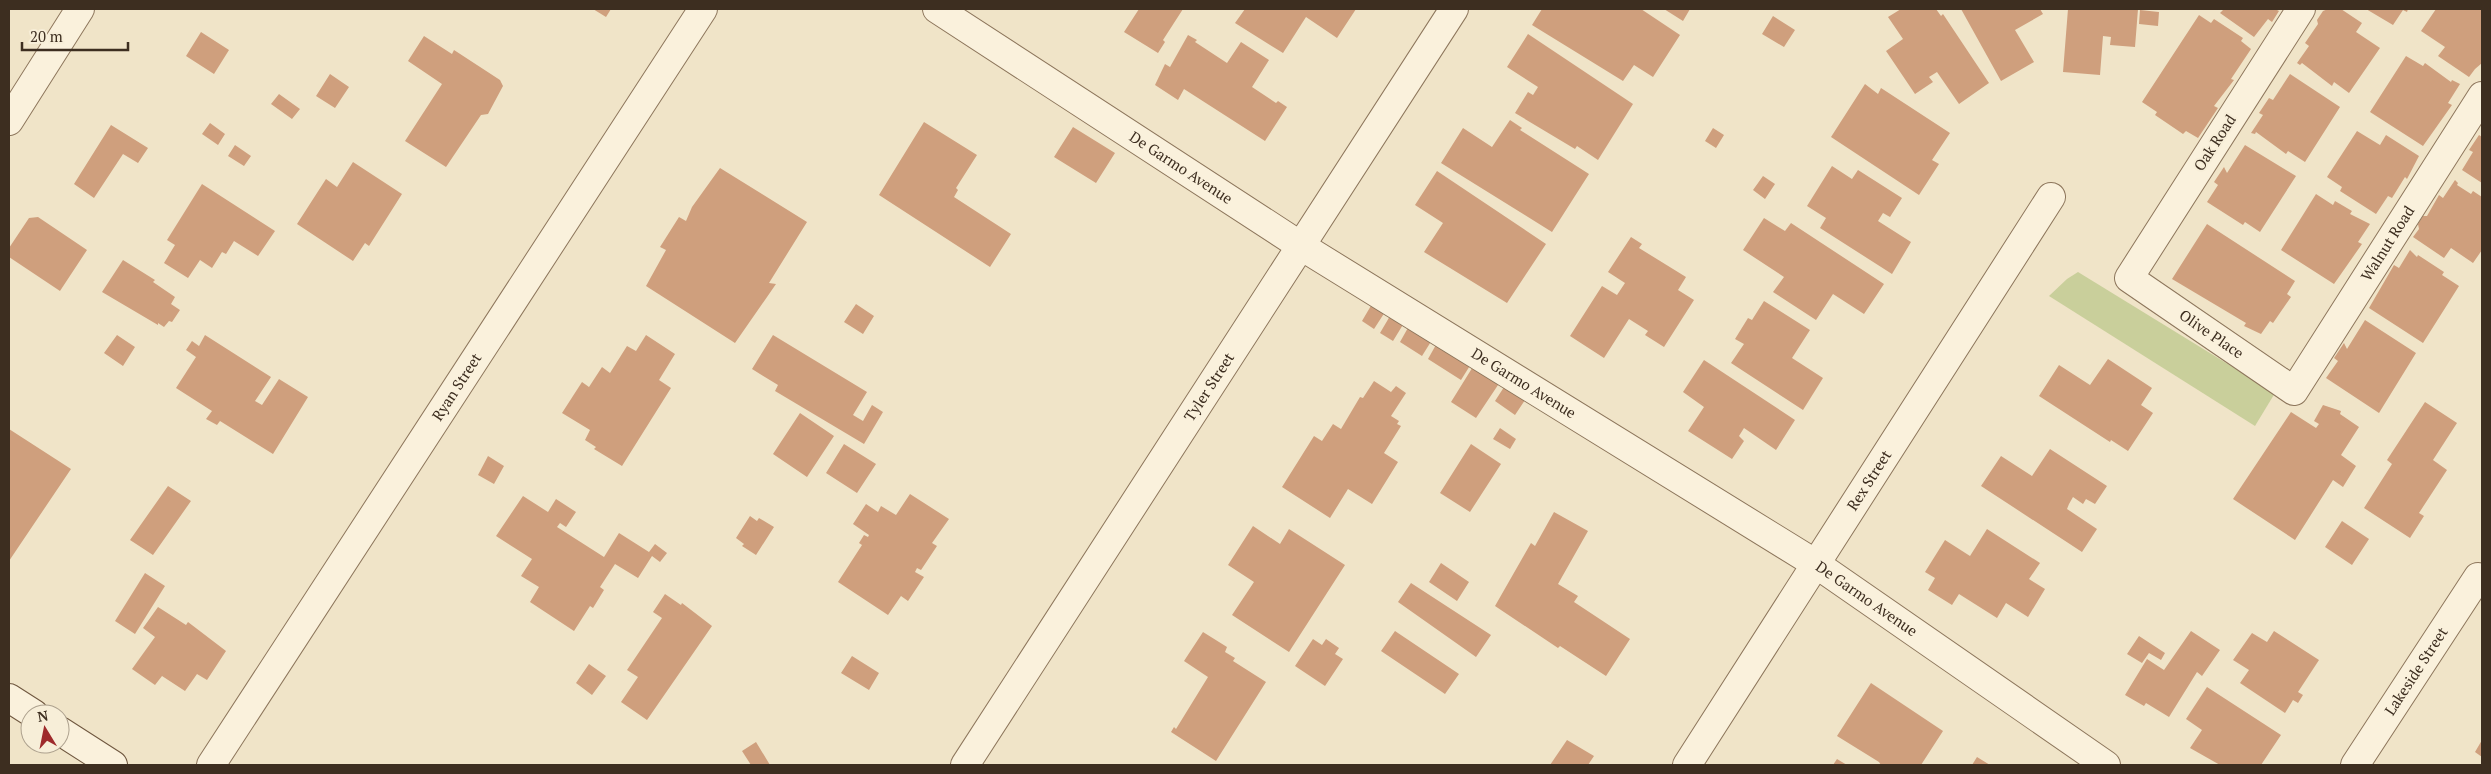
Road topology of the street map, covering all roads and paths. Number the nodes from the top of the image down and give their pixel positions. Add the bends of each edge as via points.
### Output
1 (80, 9) edge
2 (703, 9) edge
3 (937, 9) edge
4 (1454, 9) edge
5 (2301, 9) edge
6 (2482, 96) edge
7 (9, 122) edge
8 (2051, 197) dead end
9 (1301, 246) junction
10 (2129, 278) joint
11 (2294, 391) joint
12 (1816, 564) junction
13 (2478, 577) dead end
14 (9, 698) edge
15 (20, 705) edge
16 (70, 737) edge
17 (113, 765) edge
18 (210, 765) edge
19 (965, 765) edge
20 (1687, 765) edge
21 (2106, 765) edge
22 (2356, 765) edge

1 - 7 street
2 - 18 street, Ryan Street
3 - 9 street, De Garmo Avenue
4 - 9 street, Tyler Street
5 - 10 street, Oak Road
6 - 11 street, Walnut Road
8 - 12 street, Rex Street
9 - 12 street, De Garmo Avenue
9 - 19 street, Tyler Street
10 - 11 street, Olive Place
12 - 20 street, Rex Street
12 - 21 street, De Garmo Avenue
13 - 22 street, Lakeside Street
14 - 15 street
16 - 17 street

